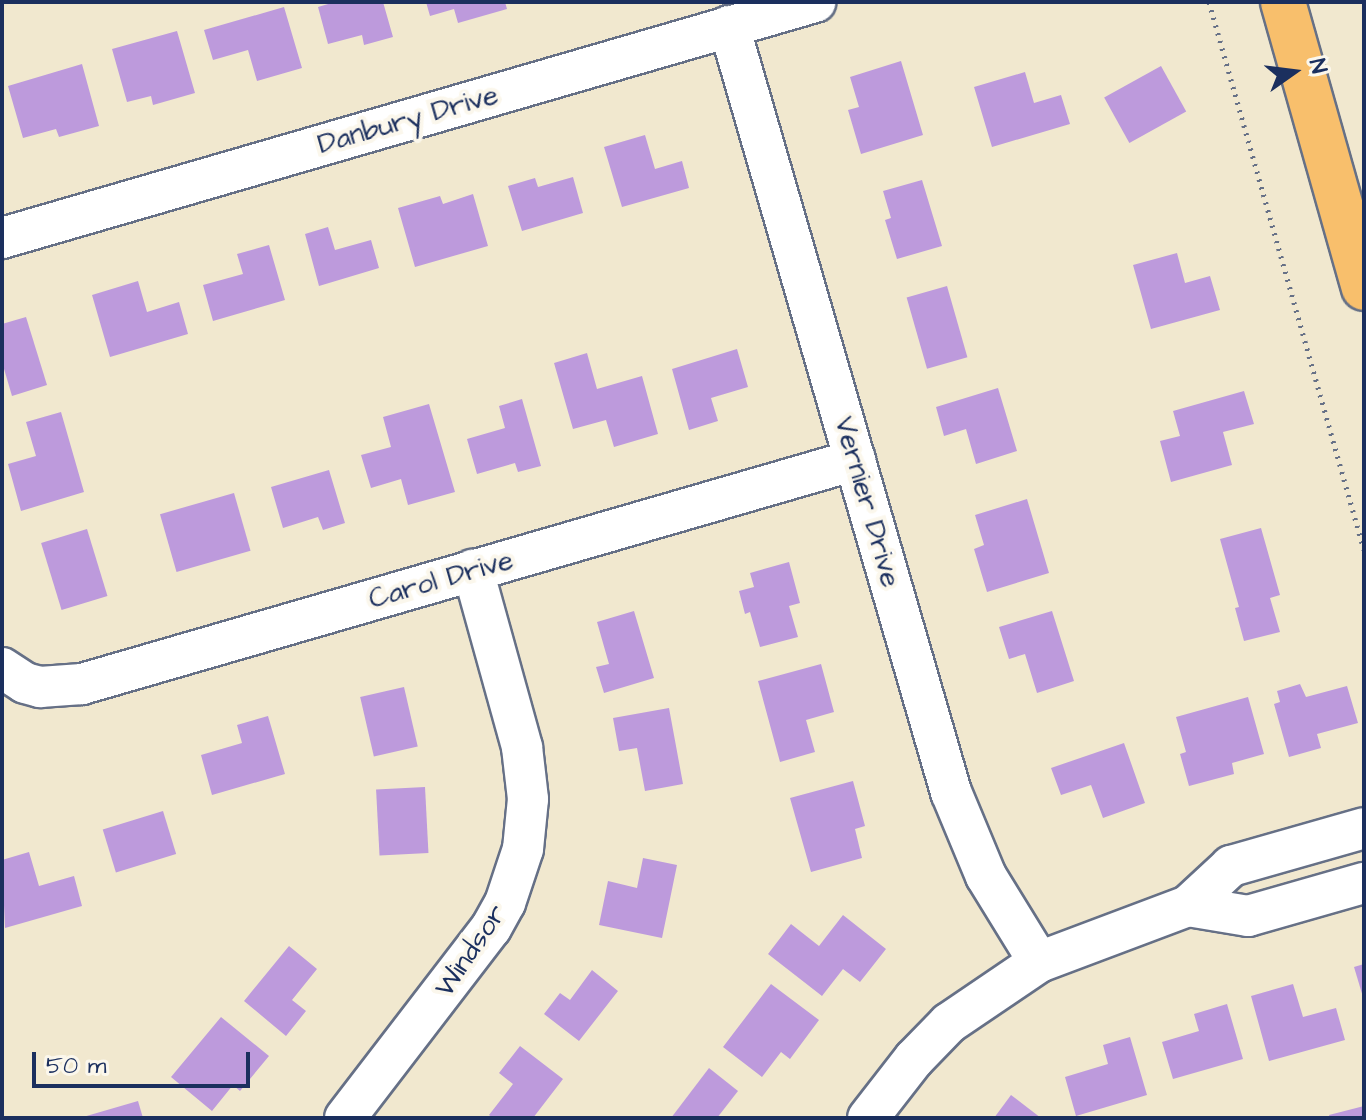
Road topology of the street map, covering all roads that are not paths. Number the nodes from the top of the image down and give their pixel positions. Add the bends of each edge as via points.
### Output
1 (815, 2) edge
2 (1283, 2) edge
3 (729, 26) junction
4 (2, 238) edge
5 (1364, 288) edge
6 (855, 460) junction
7 (473, 570) junction
8 (14, 676) edge
9 (1364, 828) edge
10 (1364, 883) edge
11 (1188, 906) junction
12 (1039, 962) junction
13 (345, 1118) edge
14 (868, 1118) edge

1 - 3 street, Danbury Drive
2 - 5 main road
3 - 4 street, Danbury Drive
3 - 6 street, Vernier Drive
6 - 7 street, Carol Drive
6 - 12 street, Vernier Drive via 951,792 986,876
7 - 8 street, Carol Drive via 82,684 58,688
7 - 13 street, Windsor via 522,747 528,799 523,849 491,928
9 - 11 street via 1231,866
10 - 11 street via 1248,916
11 - 12 street
12 - 14 street via 949,1023

